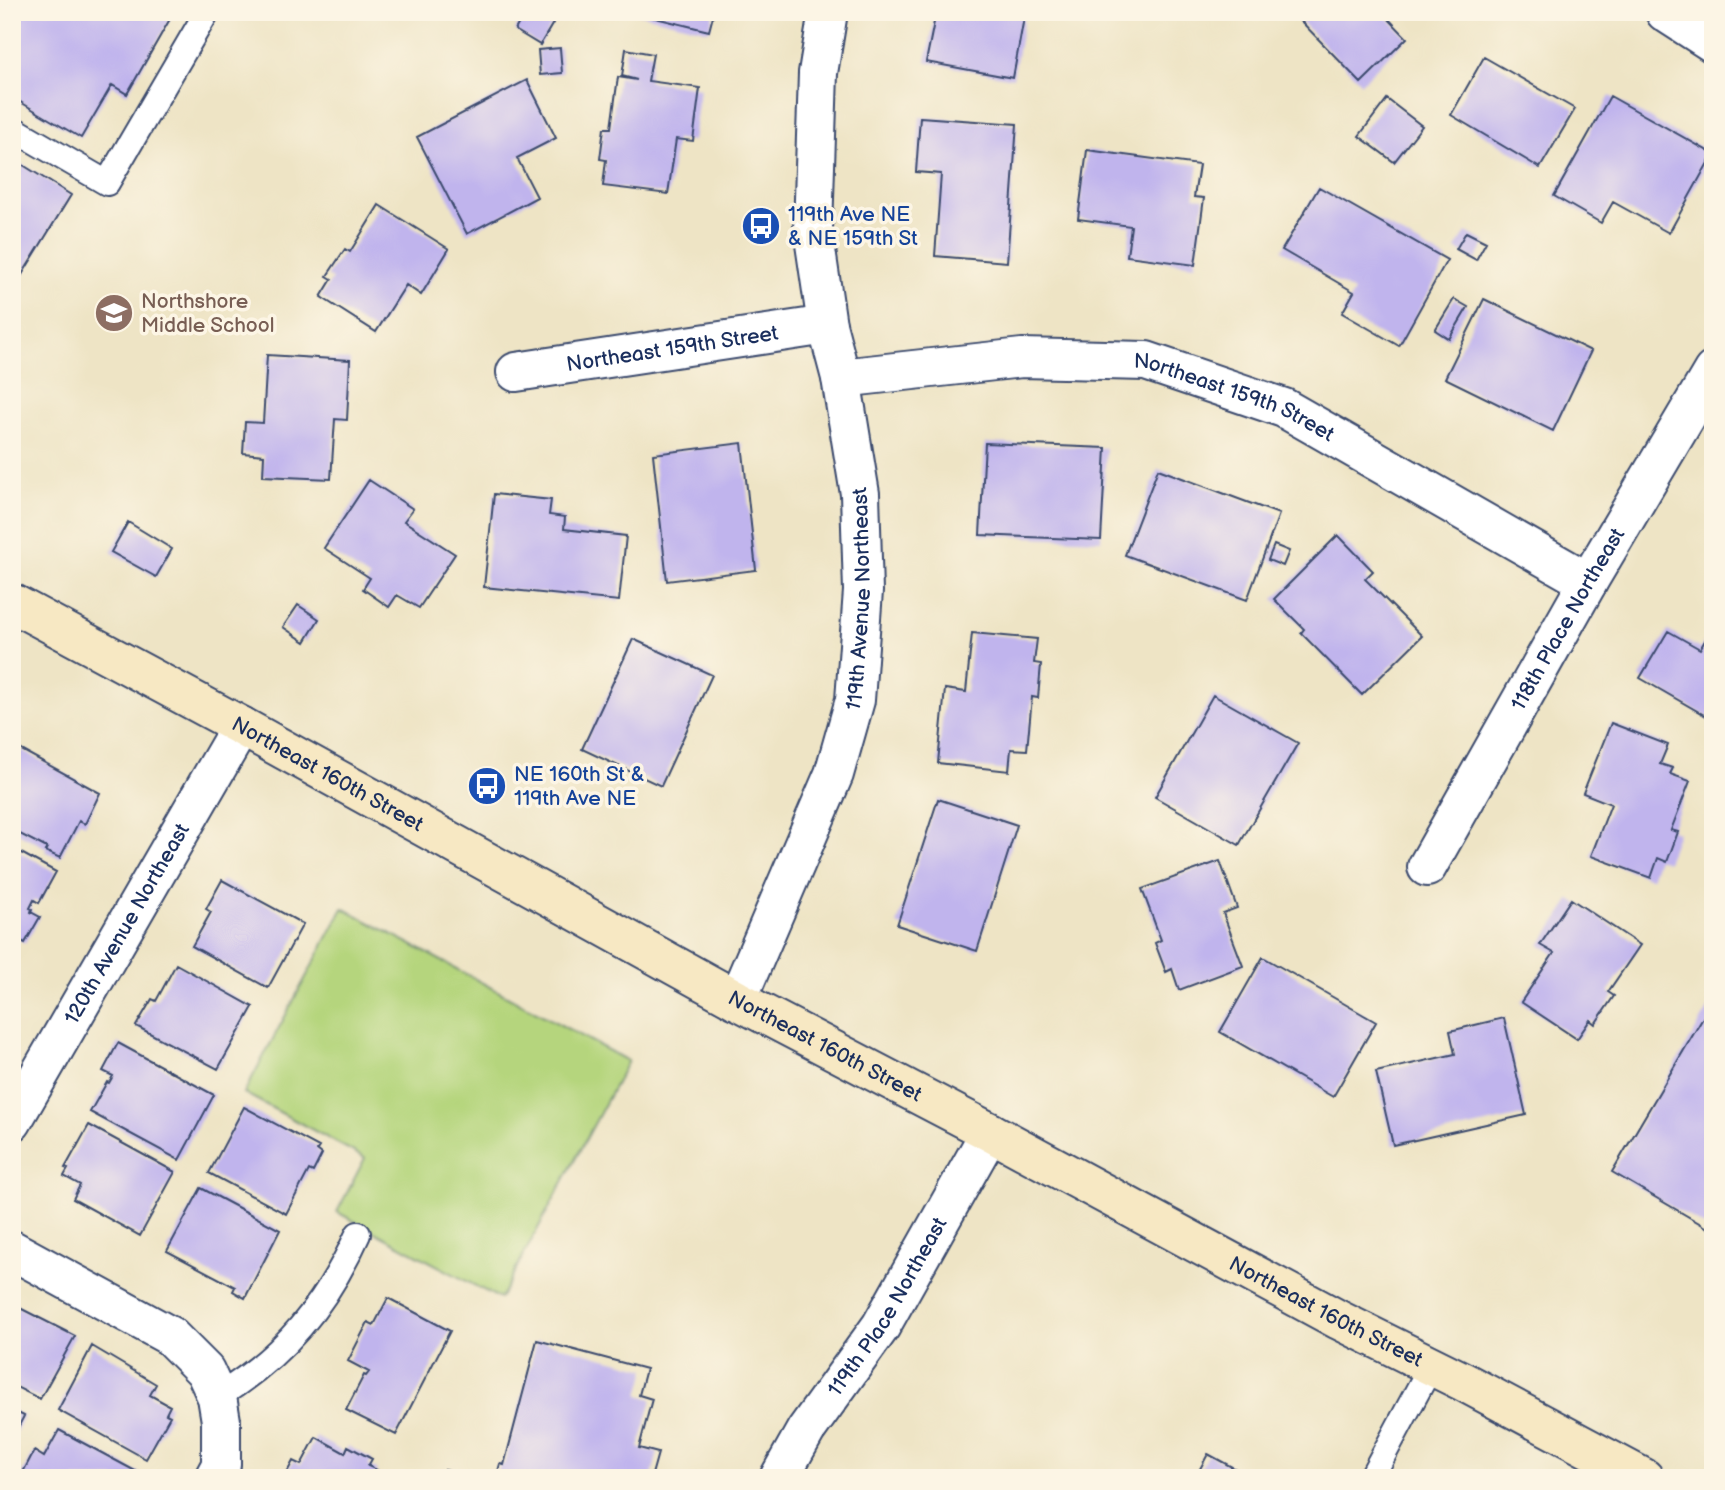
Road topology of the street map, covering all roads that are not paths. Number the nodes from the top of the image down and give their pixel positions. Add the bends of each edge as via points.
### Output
1 (207, 12) edge
2 (828, 12) edge
3 (1665, 12) edge
4 (1713, 43) edge
5 (12, 128) edge
6 (827, 325) junction
7 (1713, 371) edge
8 (516, 372) dead end
9 (841, 378) junction
10 (1588, 582) junction
11 (12, 603) edge
12 (240, 726) junction
13 (1427, 867) dead end
14 (737, 1000) junction
15 (12, 1122) edge
16 (990, 1132) junction
17 (358, 1234) dead end
18 (12, 1250) edge
19 (1431, 1366) junction
20 (211, 1384) junction
21 (214, 1478) edge
22 (779, 1478) edge
23 (1371, 1478) edge
24 (1644, 1478) edge

1 - 5 lane via 107,183
2 - 6 street, 119th Avenue Northeast via 818,73 813,230
3 - 4 street
6 - 8 street, Northeast 159th Street
6 - 9 street, 119th Avenue Northeast
7 - 10 street, 118th Place Northeast
9 - 10 street, Northeast 159th Street via 1022,358 1146,361 1284,408
9 - 14 street, 119th Avenue Northeast via 860,494 863,590 855,700 834,774
10 - 13 street, 118th Place Northeast
11 - 12 main road, Northeast 160th Street
12 - 14 main road, Northeast 160th Street
12 - 15 street, 120th Avenue Northeast
14 - 16 main road, Northeast 160th Street
16 - 19 main road, Northeast 160th Street
16 - 22 street, 119th Place Northeast via 881,1326 806,1430
17 - 20 lane via 329,1290 291,1338 264,1363
18 - 20 street via 170,1336
19 - 23 lane
19 - 24 main road, Northeast 160th Street
20 - 21 street via 220,1421 220,1465

